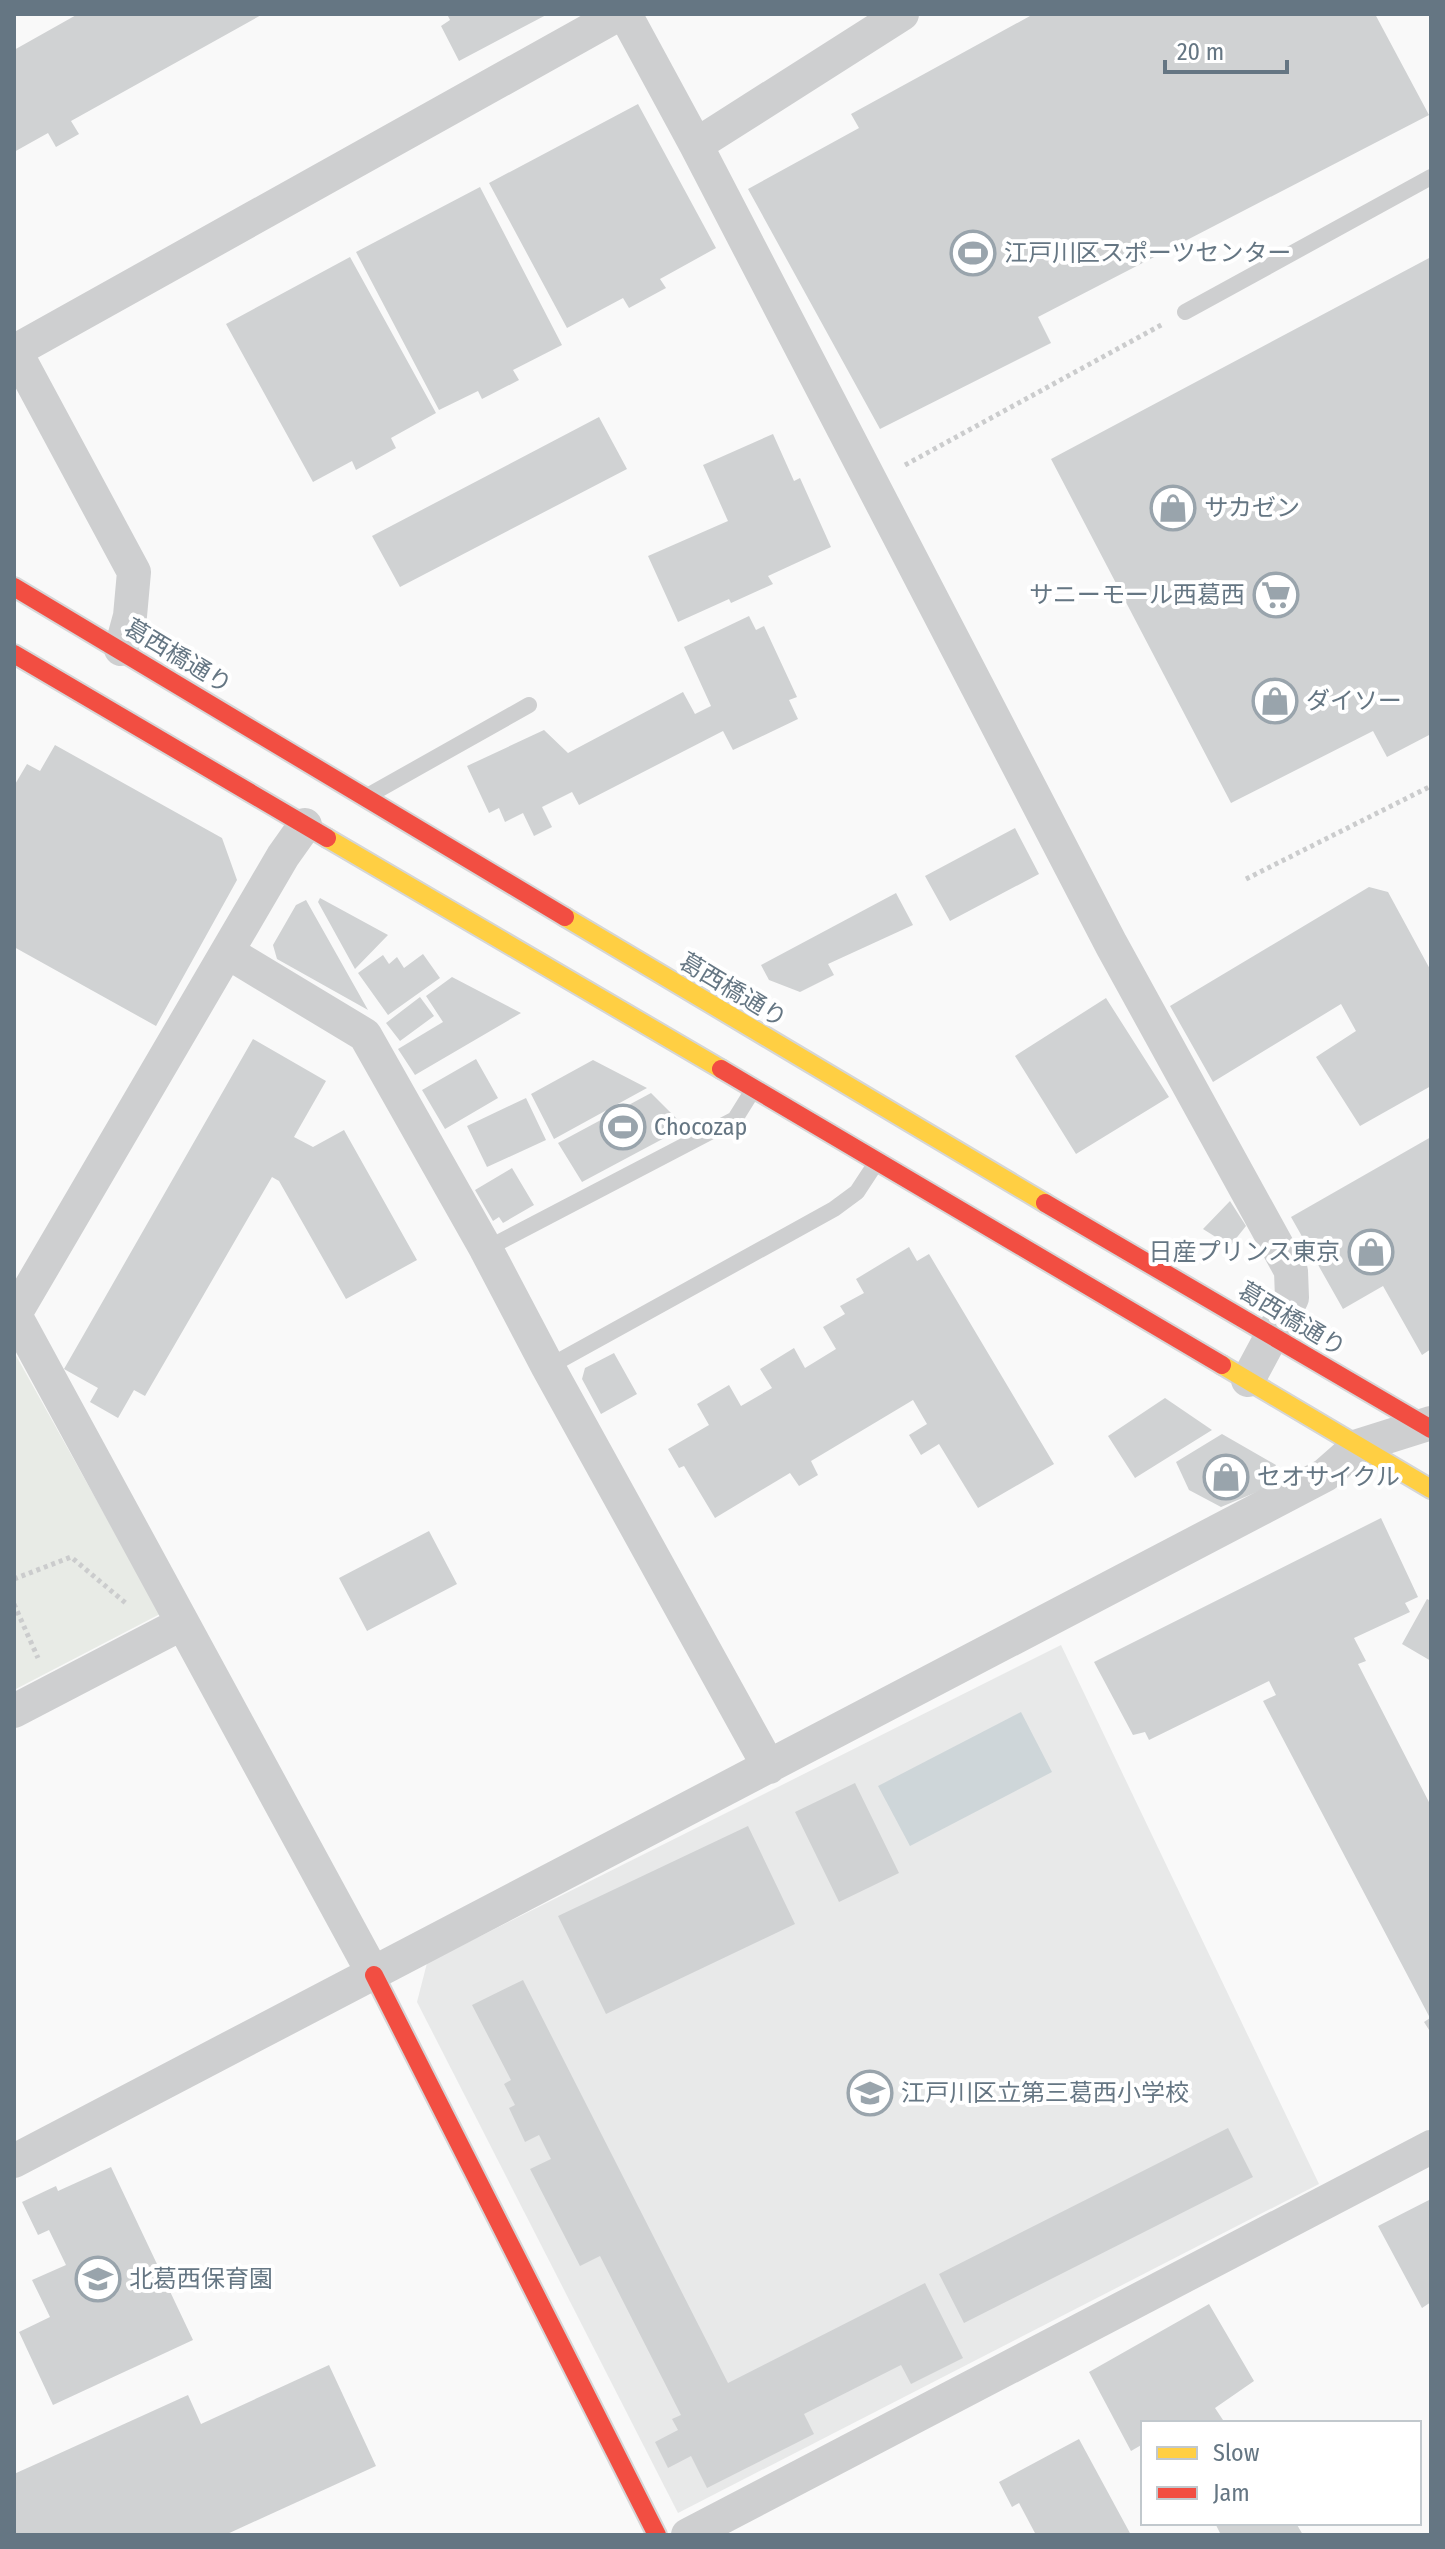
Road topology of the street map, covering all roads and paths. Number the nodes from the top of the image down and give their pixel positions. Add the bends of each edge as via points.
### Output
1 (619, 14) edge
2 (625, 14) edge
3 (902, 14) edge
4 (696, 145) junction
5 (1431, 177) edge
6 (1185, 312) joint
7 (15, 350) edge
8 (872, 483) junction
9 (14, 587) edge
10 (121, 649) junction
11 (14, 654) edge
12 (529, 705) dead end
13 (1431, 786) edge
14 (366, 797) junction
15 (305, 825) junction
16 (1246, 879) dead end
17 (229, 953) junction
18 (754, 1089) junction
19 (877, 1160) junction
20 (486, 1249) junction
21 (15, 1314) edge
22 (1273, 1335) junction
23 (548, 1367) junction
24 (1248, 1380) junction
25 (1429, 1426) edge
26 (1358, 1446) junction
27 (1431, 1489) edge
28 (14, 1579) edge
29 (14, 1604) edge
30 (137, 1613) dead end
31 (181, 1624) junction
32 (53, 1690) junction
33 (14, 1711) edge
34 (769, 1767) junction
35 (374, 1975) junction
36 (1431, 2147) edge
37 (14, 2161) edge
38 (657, 2535) edge
39 (688, 2535) edge

1 - 7 street
2 - 4 street
3 - 4 street
4 - 8 street
5 - 6 lane
6 - 8 path
7 - 10 street via 134,572
8 - 22 street via 1111,944 1291,1271 1292,1298
9 - 10 main road, 葛西橋通り
10 - 14 main road, 葛西橋通り
11 - 15 main road
12 - 14 lane
13 - 16 path
14 - 22 main road, 葛西橋通り
15 - 17 street
15 - 18 main road
17 - 20 street via 365,1035
17 - 21 street
18 - 19 main road
18 - 20 lane via 735,1119
19 - 23 lane via 857,1192 834,1209
19 - 24 main road
20 - 23 street
21 - 31 street
22 - 24 street
22 - 25 main road, 葛西橋通り
23 - 34 street
24 - 26 main road
25 - 26 street
26 - 27 main road
26 - 34 street via 1325,1475
28 - 30 path via 71,1557
29 - 32 path
31 - 32 street
31 - 35 street
32 - 33 street
34 - 35 street
35 - 37 street
35 - 38 main road
36 - 39 street

